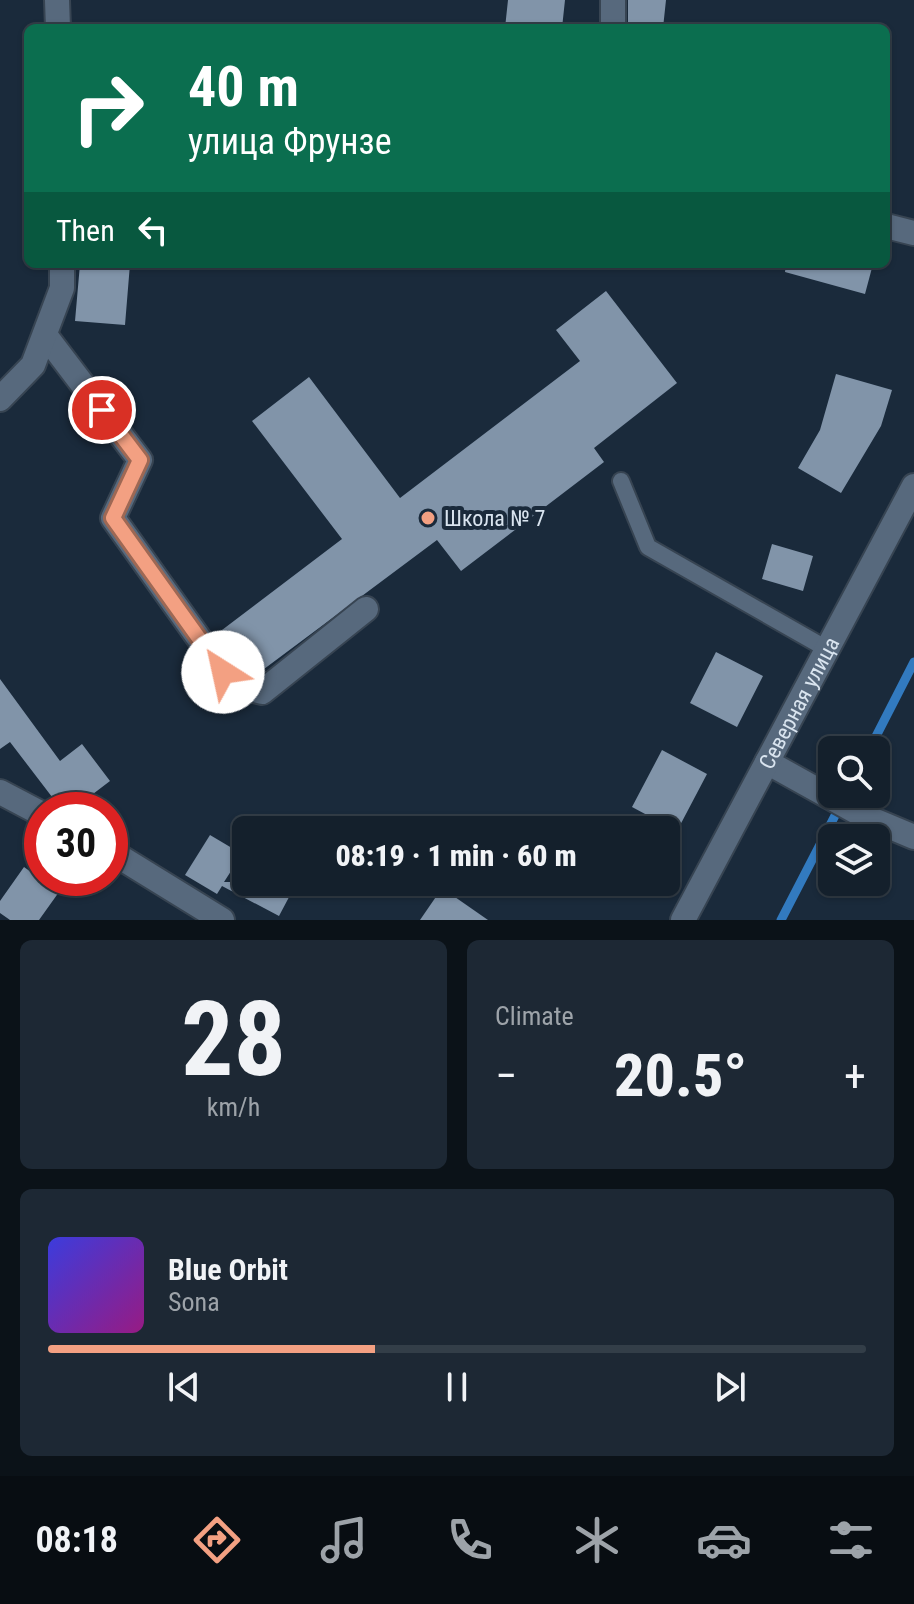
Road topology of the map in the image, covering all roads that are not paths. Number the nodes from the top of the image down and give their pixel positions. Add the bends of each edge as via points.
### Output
1 (57, 0) edge
2 (613, 0) edge
3 (58, 24) edge
4 (613, 24) edge
5 (890, 227) edge
6 (914, 233) edge
7 (62, 268) edge
8 (45, 335) junction
9 (0, 399) edge
10 (621, 481) dead end
11 (914, 486) edge
12 (366, 609) dead end
13 (827, 649) junction
14 (767, 762) junction
15 (0, 792) edge
16 (24, 805) edge
17 (914, 837) edge
18 (128, 862) edge
19 (222, 920) edge
20 (683, 920) edge

1 - 3 street
2 - 4 street
5 - 6 street
7 - 8 street via 62,288
8 - 9 street via 33,365
8 - 12 street via 140,460 113,518 239,686 262,692
10 - 13 lane via 648,547
11 - 13 street, Северная улица
13 - 14 street, Северная улица
14 - 17 street via 864,816
14 - 20 street, Северная улица
15 - 16 street
18 - 19 street

